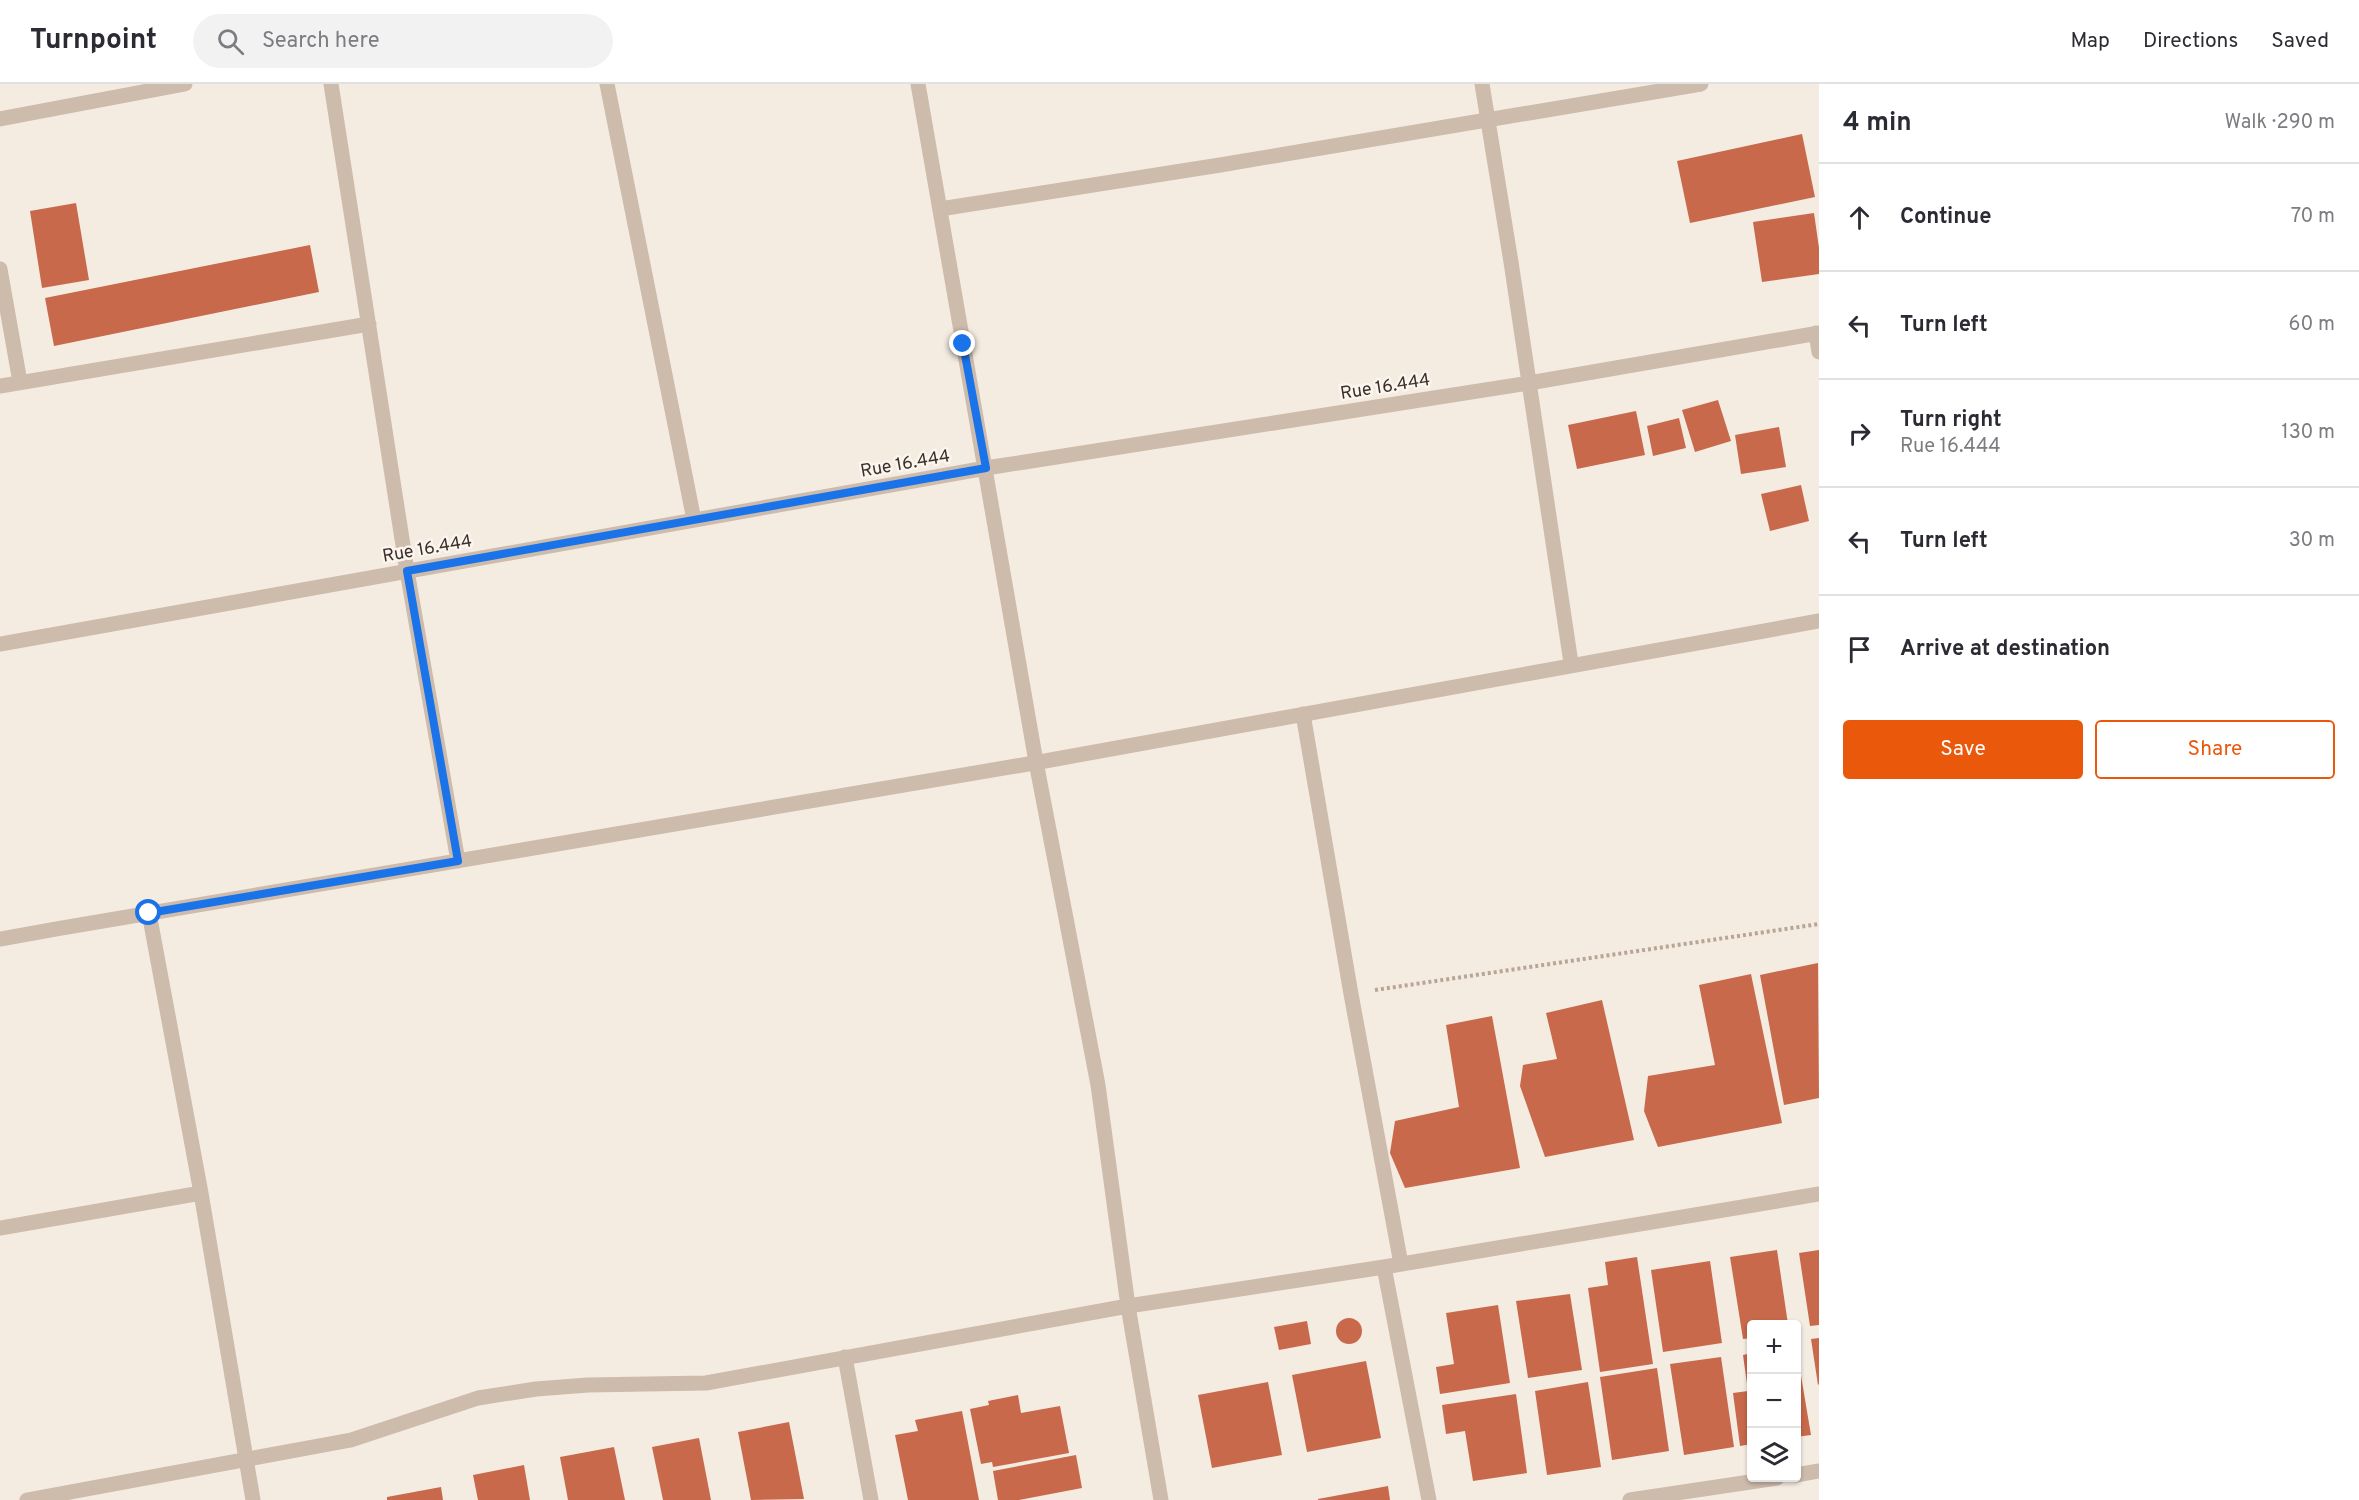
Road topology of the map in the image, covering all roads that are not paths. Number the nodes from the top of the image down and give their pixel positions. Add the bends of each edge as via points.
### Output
1 (185, 84) edge
2 (331, 84) edge
3 (607, 84) edge
4 (918, 84) edge
5 (1482, 84) edge
6 (1701, 84) edge
7 (0, 119) edge
8 (1488, 121) junction
9 (940, 209) junction
10 (0, 269) edge
11 (369, 324) junction
12 (1818, 333) edge
13 (1819, 352) edge
14 (20, 382) junction
15 (1529, 383) junction
16 (0, 386) edge
17 (986, 468) junction
18 (694, 520) junction
19 (407, 571) junction
20 (1819, 621) edge
21 (0, 644) edge
22 (1571, 663) junction
23 (1303, 714) junction
24 (1036, 762) junction
25 (458, 861) junction
26 (149, 913) junction
27 (0, 939) edge
28 (201, 1192) junction
29 (1819, 1194) edge
30 (0, 1228) edge
31 (1401, 1264) junction
32 (1384, 1267) junction
33 (1128, 1306) junction
34 (845, 1357) junction
35 (247, 1460) junction
36 (1819, 1471) edge
37 (1801, 1473) edge
38 (1750, 1482) edge
39 (27, 1500) edge
40 (253, 1500) edge
41 (871, 1500) edge
42 (1161, 1500) edge
43 (1430, 1500) edge
44 (1630, 1500) edge

1 - 7 street
2 - 11 street
3 - 18 street
4 - 9 street
5 - 8 street
6 - 8 street
8 - 9 street
8 - 15 street
9 - 17 street
10 - 14 street
11 - 14 street
11 - 19 street
12 - 13 street
12 - 15 street, Rue 16.444
14 - 16 street
15 - 17 street, Rue 16.444
15 - 22 street
17 - 18 street, Rue 16.444
17 - 24 street
18 - 19 street, Rue 16.444
19 - 21 street, Rue 16.444
19 - 25 street
20 - 22 street
22 - 23 street
23 - 24 street
23 - 31 street
24 - 25 street
24 - 33 street via 1098,1085
25 - 26 street
26 - 27 street
26 - 28 street
28 - 30 street
28 - 35 street
29 - 31 street
31 - 32 street
32 - 33 street
32 - 43 street
33 - 34 street
33 - 42 street
34 - 35 street via 706,1383 588,1385 478,1398 351,1440
34 - 41 street
35 - 39 street
35 - 40 street
36 - 37 street
38 - 44 street

